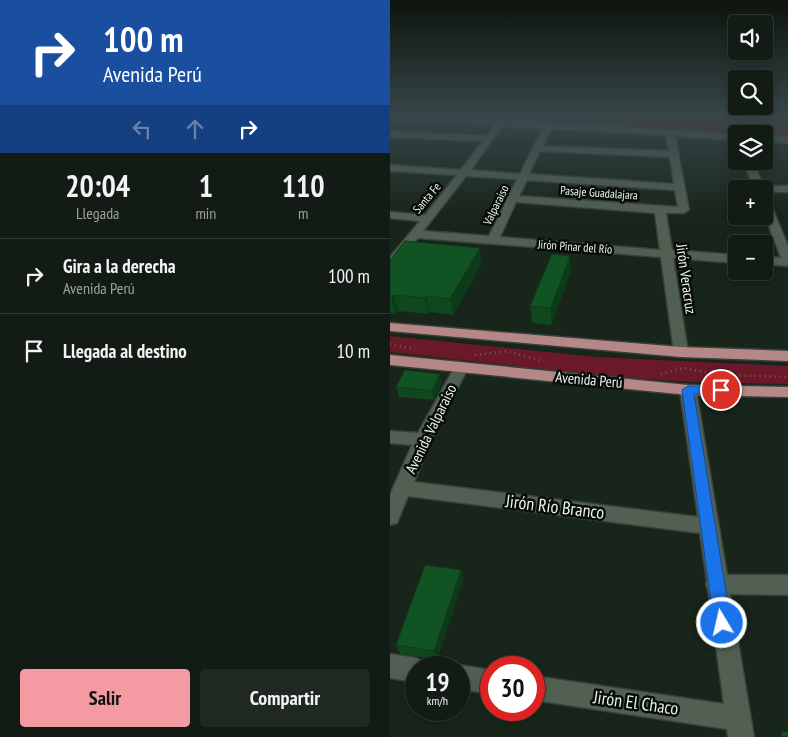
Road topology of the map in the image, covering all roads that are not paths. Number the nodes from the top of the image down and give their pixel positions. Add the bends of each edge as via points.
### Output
1 (482, 149) edge
2 (536, 149) edge
3 (569, 149) edge
4 (672, 149) edge
5 (673, 154) junction
6 (390, 168) edge
7 (465, 173) junction
8 (523, 178) junction
9 (680, 187) junction
10 (773, 189) edge
11 (788, 189) edge
12 (512, 200) junction
13 (660, 210) junction
14 (390, 216) edge
15 (426, 218) junction
16 (773, 218) edge
17 (414, 234) junction
18 (783, 238) edge
19 (492, 241) junction
20 (666, 254) junction
21 (728, 258) edge
22 (773, 261) edge
23 (788, 262) edge
24 (390, 265) edge
25 (390, 327) edge
26 (680, 352) junction
27 (788, 356) edge
28 (390, 360) edge
29 (466, 362) junction
30 (688, 390) junction
31 (788, 392) edge
32 (390, 436) edge
33 (423, 440) junction
34 (402, 488) junction
35 (390, 517) edge
36 (707, 526) junction
37 (716, 584) junction
38 (788, 585) edge
39 (390, 666) edge
40 (405, 668) edge
41 (545, 690) edge
42 (739, 728) edge

1 - 7 street, Santa Fe
2 - 8 street, Valparaiso
3 - 5 street
4 - 5 street
5 - 9 street
6 - 7 street
7 - 8 street
7 - 15 street, Santa Fe
8 - 9 street
8 - 12 street, Valparaiso
9 - 13 street, Pasaje Guadalajara via 684,210
10 - 11 street
12 - 13 street, Pasaje Guadalajara
12 - 19 street, Valparaiso
13 - 20 street, Jirón Veracruz
14 - 15 street
15 - 17 street, Santa Fe
16 - 18 street
17 - 19 street, Jirón Pinar del Río
17 - 24 street, Santa Fe
18 - 23 street
19 - 20 street, Jirón Pinar del Río
20 - 21 street, Jirón Pinar del Río
20 - 26 street, Jirón Veracruz
22 - 23 street
25 - 26 main road
26 - 27 main road
28 - 29 main road, Avenida Perú
29 - 30 main road, Avenida Perú
29 - 33 street, Avenida Valparaiso
30 - 31 main road, Avenida Perú
30 - 36 street
32 - 33 street
33 - 34 street, Avenida Valparaiso
34 - 35 street, Avenida Valparaiso
34 - 36 street, Jirón Río Branco
36 - 37 street
37 - 38 street
37 - 42 street
39 - 40 street
41 - 42 street, Jirón El Chaco

